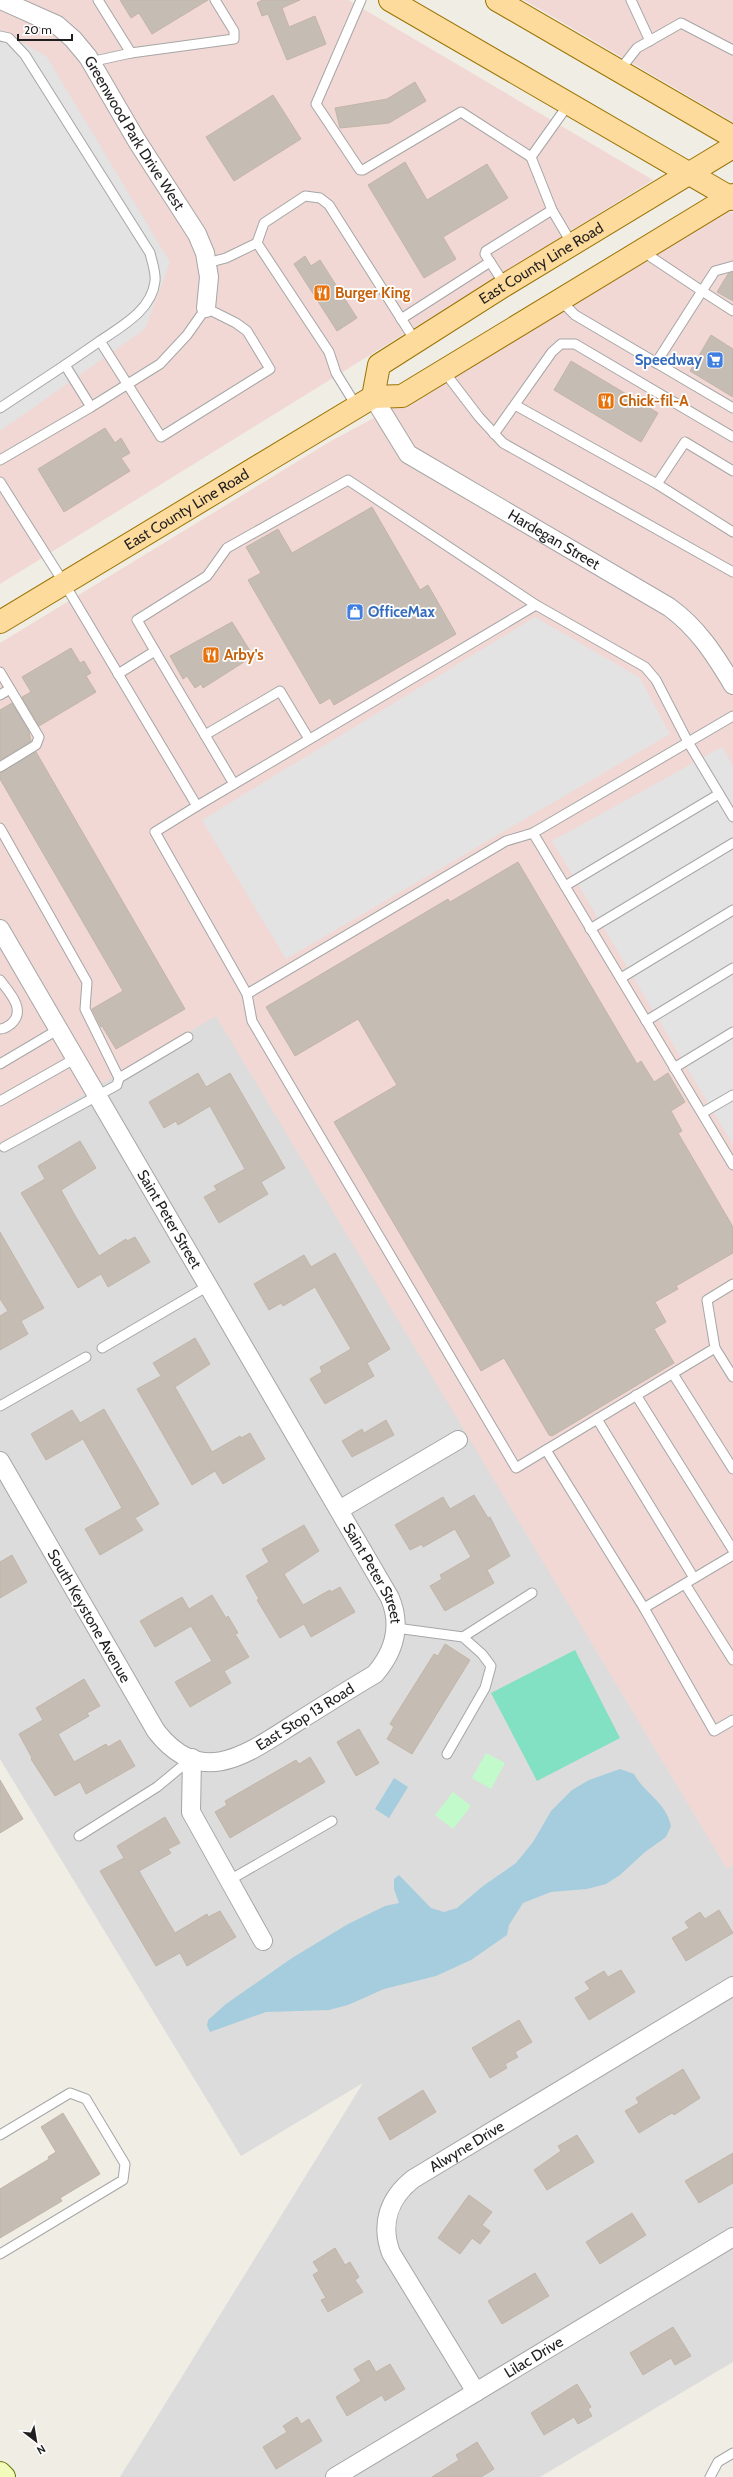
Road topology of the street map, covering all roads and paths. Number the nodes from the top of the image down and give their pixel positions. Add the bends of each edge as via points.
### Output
1 (1, 0) edge
2 (98, 0) edge
3 (215, 0) edge
4 (361, 0) edge
5 (390, 0) edge
6 (497, 0) edge
7 (631, 0) edge
8 (26, 5) edge
9 (0, 36) edge
10 (650, 41) junction
11 (733, 50) edge
12 (131, 53) junction
13 (90, 62) junction
14 (619, 71) junction
15 (568, 105) junction
16 (733, 137) edge
17 (733, 148) edge
18 (531, 157) junction
19 (689, 174) junction
20 (732, 197) edge
21 (552, 210) junction
22 (257, 243) junction
23 (572, 244) junction
24 (641, 250) junction
25 (490, 262) junction
26 (206, 263) junction
27 (733, 266) edge
28 (505, 285) junction
29 (702, 291) junction
30 (559, 299) junction
31 (206, 308) junction
32 (733, 311) edge
33 (401, 319) junction
34 (100, 341) junction
35 (416, 342) junction
36 (656, 363) junction
37 (65, 366) junction
38 (443, 370) junction
39 (128, 384) junction
40 (365, 402) junction
41 (515, 405) junction
42 (91, 407) junction
43 (0, 408) edge
44 (733, 408) edge
45 (494, 434) junction
46 (733, 437) edge
47 (0, 460) edge
48 (733, 471) edge
49 (0, 482) edge
50 (657, 484) junction
51 (733, 532) edge
52 (732, 570) edge
53 (64, 583) junction
54 (536, 605) junction
55 (0, 622) edge
56 (155, 651) junction
57 (0, 672) edge
58 (118, 674) junction
59 (733, 685) edge
60 (10, 689) junction
61 (0, 695) edge
62 (733, 716) edge
63 (205, 735) junction
64 (310, 739) junction
65 (688, 742) junction
66 (0, 767) edge
67 (234, 784) junction
68 (719, 794) junction
69 (197, 806) junction
70 (733, 816) edge
71 (0, 828) edge
72 (533, 833) junction
73 (733, 843) edge
74 (565, 886) junction
75 (733, 910) edge
76 (0, 929) edge
77 (590, 929) junction
78 (733, 968) edge
79 (620, 978) junction
80 (0, 980) edge
81 (247, 994) junction
82 (646, 1021) junction
83 (0, 1029) edge
84 (59, 1029) junction
85 (733, 1032) edge
86 (188, 1036) dead end
87 (76, 1058) junction
88 (0, 1064) edge
89 (674, 1068) junction
90 (119, 1078) junction
91 (733, 1094) edge
92 (98, 1095) junction
93 (0, 1101) edge
94 (702, 1113) junction
95 (4, 1147) dead end
96 (732, 1161) edge
97 (733, 1284) edge
98 (208, 1286) junction
99 (102, 1348) dead end
100 (715, 1348) junction
101 (86, 1357) dead end
102 (673, 1374) junction
103 (733, 1377) edge
104 (636, 1395) junction
105 (0, 1406) edge
106 (597, 1419) junction
107 (458, 1440) dead end
108 (546, 1450) junction
109 (0, 1462) edge
110 (733, 1469) edge
111 (339, 1510) junction
112 (732, 1556) edge
113 (694, 1578) junction
114 (685, 1584) junction
115 (532, 1593) dead end
116 (644, 1608) junction
117 (395, 1634) junction
118 (463, 1637) junction
119 (733, 1660) edge
120 (733, 1720) edge
121 (447, 1754) dead end
122 (194, 1759) junction
123 (332, 1821) dead end
124 (79, 1836) dead end
125 (228, 1881) junction
126 (263, 1941) dead end
127 (733, 1986) edge
128 (0, 2135) edge
129 (733, 2237) edge
130 (0, 2254) edge
131 (476, 2392) junction
132 (733, 2453) edge
133 (0, 2473) edge
134 (4, 2477) edge
135 (335, 2477) edge
136 (710, 2477) edge

1 - 8 street, Greenwood Park Drive West
2 - 12 lane
3 - 12 lane via 234,31 234,39
4 - 18 lane via 316,104 360,170 461,112
5 - 15 main road
6 - 14 main road
7 - 10 lane
8 - 13 street, Greenwood Park Drive West via 73,39
9 - 34 lane via 9,38 25,55 150,253 155,280 151,295 138,314
10 - 11 lane via 681,23
10 - 14 lane via 637,48
12 - 13 lane
13 - 26 street, Greenwood Park Drive West via 196,234
14 - 16 main road
15 - 18 lane
15 - 19 main road
17 - 19 main road, East County Line Road
18 - 21 lane
19 - 20 main road
19 - 23 main road, East County Line Road
20 - 24 main road, East County Line Road
21 - 23 lane
21 - 25 lane via 486,251
22 - 26 lane via 226,258
22 - 33 lane via 264,223 305,196 320,198 329,205
22 - 40 lane via 329,352 336,373
23 - 28 main road, East County Line Road
24 - 29 lane
24 - 30 main road, East County Line Road
25 - 28 lane
25 - 33 lane
26 - 31 street, Greenwood Park Drive West via 209,277
27 - 29 lane via 715,271
28 - 35 main road, East County Line Road
29 - 32 lane
29 - 36 lane
30 - 36 lane via 575,315
30 - 38 main road, East County Line Road
31 - 39 lane via 187,335 160,364
31 - 39 lane via 247,331 270,369 161,437
33 - 35 lane
34 - 37 lane
34 - 39 lane
35 - 40 main road, East County Line Road via 379,365
36 - 44 lane
37 - 42 lane
37 - 43 lane
38 - 40 main road, East County Line Road via 402,396
38 - 45 lane
39 - 42 lane
40 - 53 main road, East County Line Road
40 - 59 street, Hardegan Street via 408,454 669,607 704,640
41 - 45 lane
41 - 46 lane via 552,352 561,344 575,344
41 - 50 lane
42 - 47 lane
45 - 52 lane via 503,443
48 - 50 lane via 684,442
49 - 53 lane
50 - 51 lane
53 - 55 main road, East County Line Road
53 - 58 lane
54 - 56 lane via 348,480 227,548 207,576 137,620
54 - 64 lane
54 - 65 lane via 645,667 656,680
56 - 58 lane
56 - 63 lane
57 - 60 lane
58 - 69 lane
60 - 61 lane
60 - 66 lane via 39,737 36,745
62 - 65 lane
63 - 64 lane via 280,691
63 - 67 lane
64 - 67 lane
65 - 68 lane
65 - 72 lane
67 - 69 lane
68 - 70 lane
68 - 74 lane
69 - 81 lane via 154,832
71 - 90 lane via 87,982 85,1009
72 - 74 lane
72 - 81 lane via 506,841
73 - 77 lane
74 - 77 lane
75 - 79 lane
76 - 84 street, Saint Peter Street
77 - 79 lane
78 - 82 lane
79 - 82 lane
80 - 83 lane via 16,1002 18,1011 14,1021 6,1028
81 - 108 lane via 252,1021 516,1468
82 - 89 lane
84 - 87 street, Saint Peter Street
84 - 88 lane
85 - 89 lane
86 - 90 lane
87 - 92 street, Saint Peter Street
87 - 93 lane
89 - 94 lane
90 - 92 lane via 118,1085
91 - 94 lane
92 - 95 lane
92 - 98 street, Saint Peter Street
94 - 96 lane
97 - 100 lane via 707,1300
98 - 99 lane
98 - 111 street, Saint Peter Street
100 - 102 lane
100 - 103 lane
101 - 105 lane
102 - 104 lane
102 - 110 lane
104 - 106 lane
104 - 112 lane
106 - 108 lane
106 - 113 lane
107 - 111 street, Saint Peter Street
108 - 116 lane
109 - 122 street, South Keystone Avenue via 156,1731 171,1747
111 - 117 street, Saint Peter Street via 390,1598
112 - 113 lane
113 - 114 lane
114 - 116 lane
114 - 119 lane
115 - 118 lane
116 - 120 lane via 714,1731
117 - 118 lane
117 - 122 street, East Stop 13 Road via 385,1663 375,1674 242,1756 220,1762
118 - 121 lane via 491,1666 485,1688
122 - 124 lane via 157,1787
122 - 125 street via 191,1812
123 - 125 lane
125 - 126 street
127 - 131 street, Alwyne Drive via 413,2179 400,2190 391,2204 386,2220 386,2237 391,2253
128 - 130 lane via 70,2093 86,2099 125,2164 123,2180
129 - 131 street, Lilac Drive
131 - 135 street, Lilac Drive
132 - 136 lane via 718,2462
133 - 134 main road

